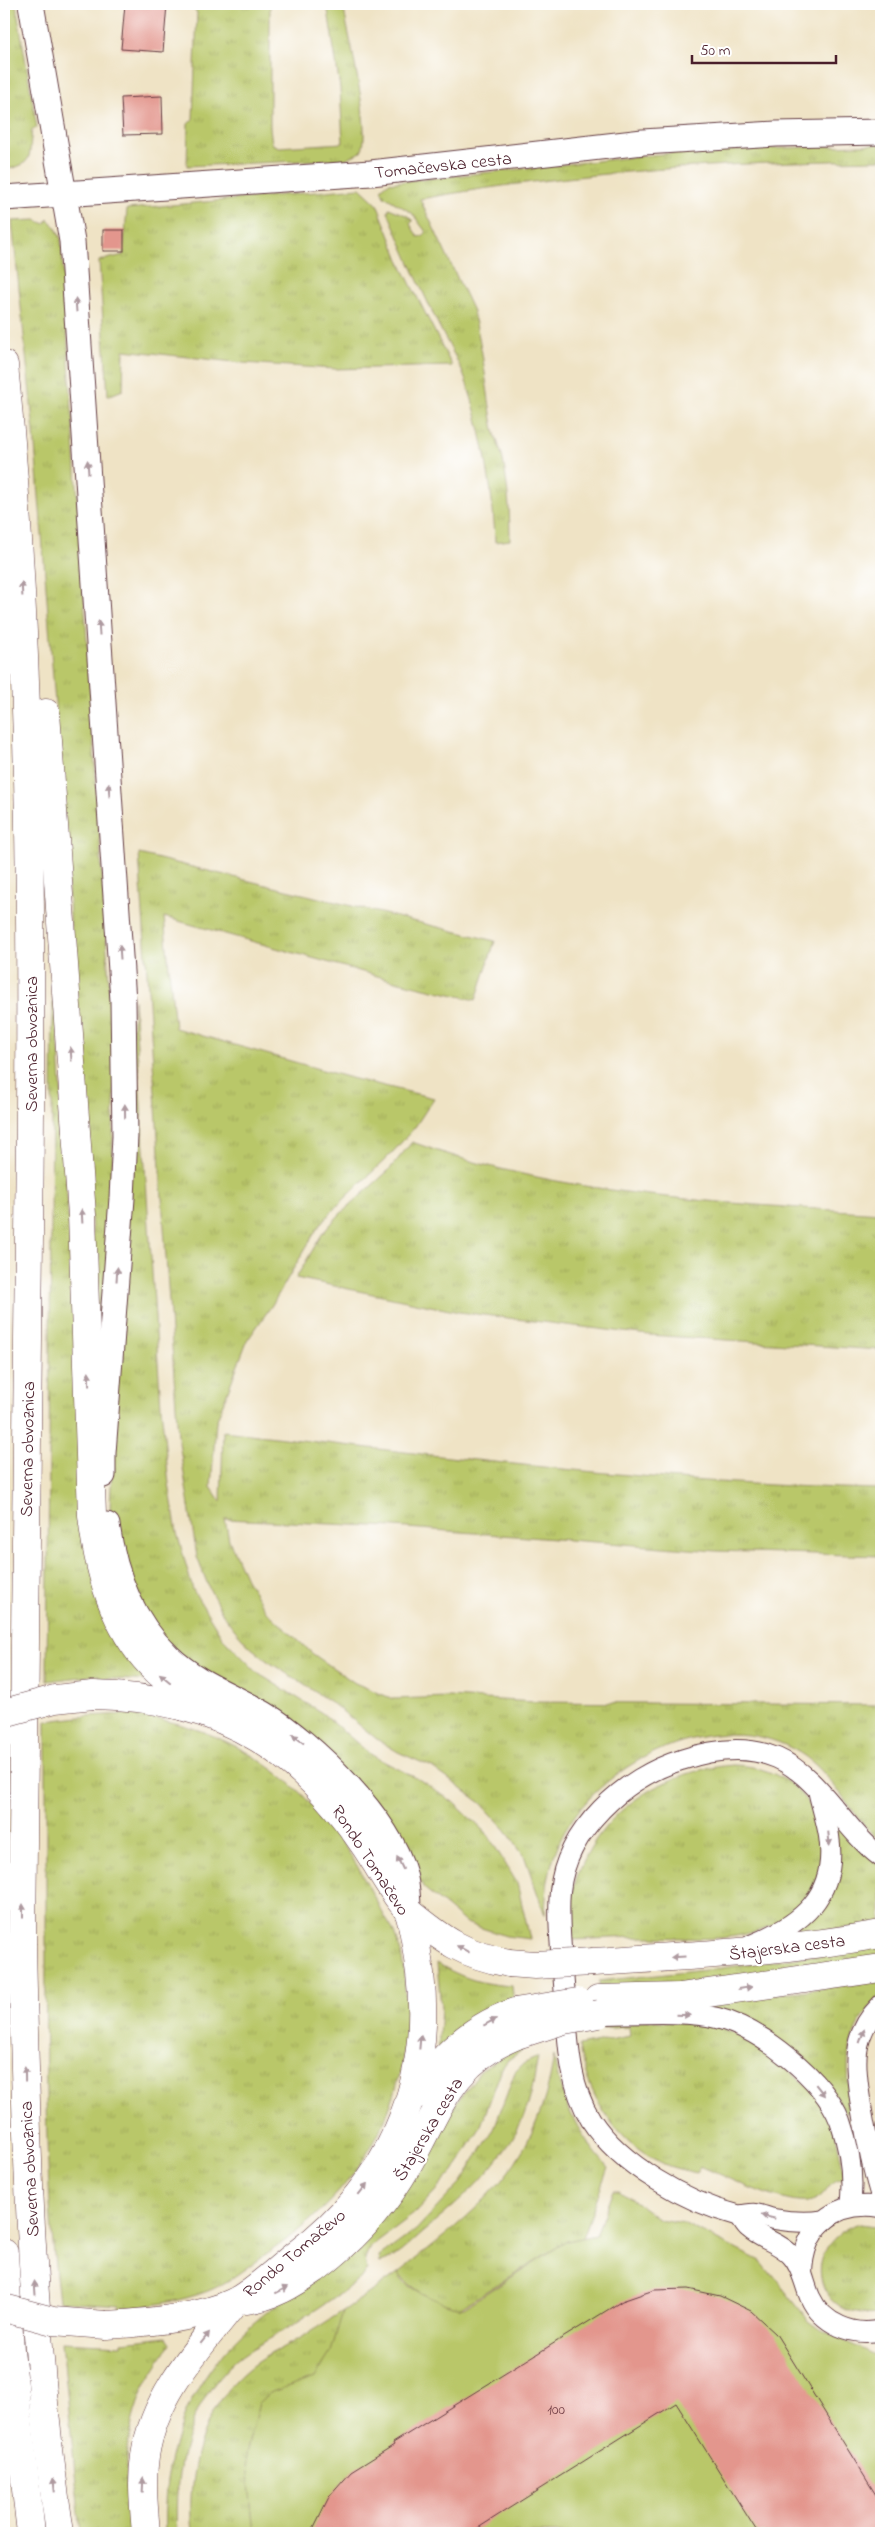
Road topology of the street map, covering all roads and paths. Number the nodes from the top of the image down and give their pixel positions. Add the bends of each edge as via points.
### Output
1 (31, 4) edge
2 (881, 132) edge
3 (65, 194) junction
4 (4, 198) edge
5 (4, 365) edge
6 (24, 638) junction
7 (4, 1713) edge
8 (218, 1718) junction
9 (818, 1792) junction
10 (881, 1857) edge
11 (408, 1911) junction
12 (881, 1934) edge
13 (727, 1954) junction
14 (881, 1968) edge
15 (881, 2005) edge
16 (598, 2007) junction
17 (516, 2024) junction
18 (408, 2107) junction
19 (881, 2196) edge
20 (850, 2207) junction
21 (881, 2207) edge
22 (740, 2216) junction
23 (825, 2220) junction
24 (4, 2252) edge
25 (802, 2274) junction
26 (235, 2302) junction
27 (4, 2308) edge
28 (881, 2330) edge
29 (31, 2533) edge
30 (60, 2533) edge
31 (146, 2533) edge

1 - 3 street
2 - 3 street, Tomačevska cesta via 643,142 371,174
3 - 4 street, Tomačevska cesta
11 -> 3 street via 404,1872 371,1814 310,1747 278,1723 200,1682 167,1656 141,1626 130,1606 111,1552 104,1504 102,1453 125,1136 123,1001 72,241
6 -> 5 main road, Severna obvoznica
8 -> 6 main road via 156,1670 137,1648 111,1602 95,1547 82,1215 44,689
30 -> 6 main road, Severna obvoznica via 40,2353 25,2099 22,1934 31,967 30,774
7 - 8 main road, Rondo Tomačevo, bridge via 55,1700 93,1695 153,1699
8 - 11 main road, Rondo Tomačevo via 264,1741 307,1775 356,1832
9 - 10 street via 856,1835
9 -> 13 street via 829,1835 830,1859 816,1902 789,1927
9 - 22 street via 788,1764 764,1753 730,1750 678,1761 640,1778 609,1801 575,1847 560,1888 569,2050 574,2080 585,2109 602,2134 643,2172 670,2188
13 -> 11 main road, Štajerska cesta, bridge via 535,1965 509,1963 473,1955 432,1931
18 -> 11 main road, Rondo Tomačevo via 417,2074 422,1995 418,1954
12 - 13 main road, Štajerska cesta via 816,1946
16 -> 14 main road, Štajerska cesta
19 -> 15 street via 863,2108 856,2053 864,2029
16 - 17 main road, Štajerska cesta, bridge
16 -> 20 street via 717,2018 747,2030 800,2066 839,2120 853,2176
18 -> 17 main road, Štajerska cesta via 437,2066 484,2024
26 -> 17 main road, Štajerska cesta via 272,2295 339,2251 390,2194 440,2103 465,2068
26 -> 18 main road, Rondo Tomačevo via 341,2216 372,2178
20 - 21 street
20 - 23 street
23 -> 22 street via 808,2223 755,2214
22 - 25 street via 749,2228 784,2246 795,2258
23 - 25 street via 812,2232 806,2246
24 - 29 main road, Severna obvoznica via 10,2350
25 - 28 street via 810,2299 832,2323 847,2330
26 - 27 main road, Rondo Tomačevo, bridge via 172,2319 106,2325 54,2321
31 -> 26 main road via 145,2456 154,2423 177,2376

